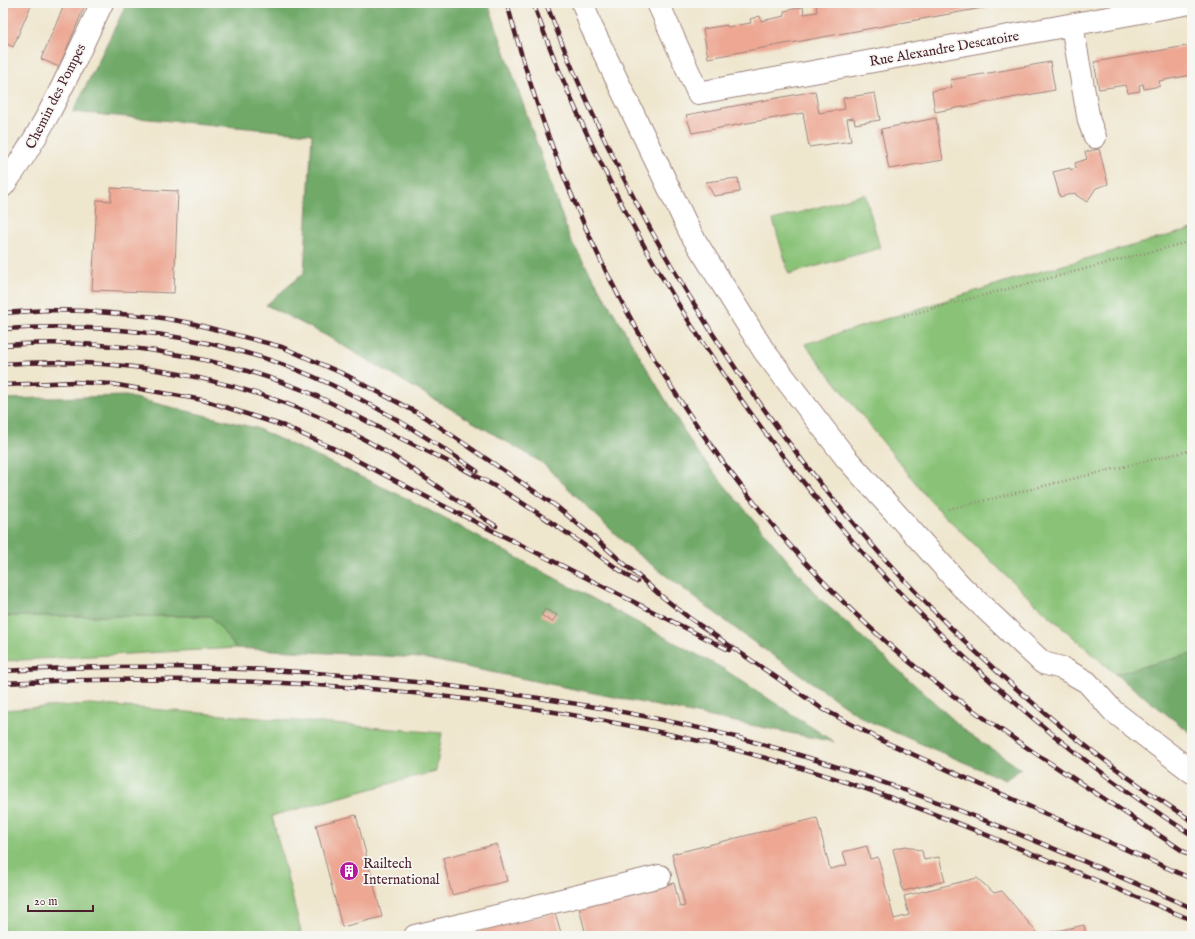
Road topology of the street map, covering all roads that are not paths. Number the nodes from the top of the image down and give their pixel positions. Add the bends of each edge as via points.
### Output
1 (102, 3) edge
2 (583, 3) edge
3 (658, 3) edge
4 (1190, 3) edge
5 (1114, 10) edge
6 (1072, 25) junction
7 (1095, 137) dead end
8 (3, 186) edge
9 (1192, 772) edge
10 (660, 876) dead end
11 (415, 936) edge

1 - 8 street, Chemin des Pompes via 50,111
2 - 9 street via 590,24 690,234 764,351 846,458 961,586 1043,663 1062,668 1087,682 1113,711
3 - 6 street, Rue Alexandre Descatoire via 698,93
4 - 5 street, Rue Alexandre Descatoire
5 - 6 street, Rue Alexandre Descatoire
6 - 7 street via 1089,121
10 - 11 street

